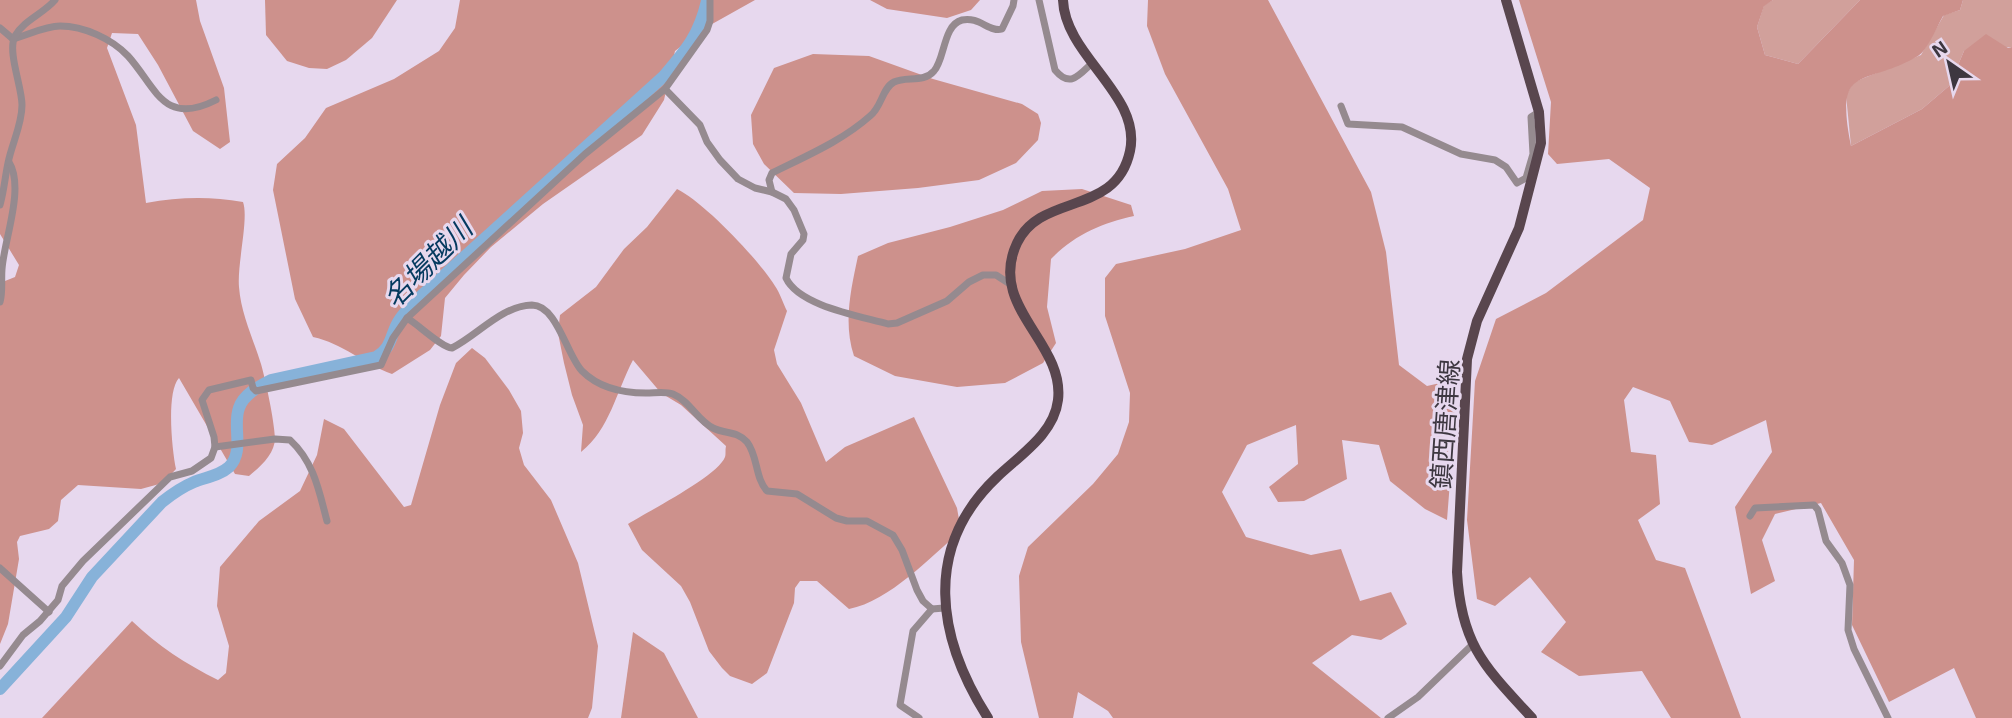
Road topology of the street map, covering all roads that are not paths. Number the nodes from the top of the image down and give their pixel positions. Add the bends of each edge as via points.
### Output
1 (55, 0) edge
2 (710, 0) edge
3 (1014, 0) edge
4 (1039, 0) edge
5 (1063, 0) edge
6 (1506, 0) edge
7 (0, 28) edge
8 (13, 39) junction
9 (1092, 63) junction
10 (665, 89) junction
11 (216, 100) dead end
12 (1341, 106) dead end
13 (1539, 112) junction
14 (8, 161) junction
15 (772, 192) junction
16 (0, 205) edge
17 (1010, 284) junction
18 (0, 302) edge
19 (407, 318) junction
20 (215, 447) junction
21 (1750, 516) dead end
22 (327, 521) dead end
23 (0, 568) edge
24 (944, 608) junction
25 (932, 609) junction
26 (49, 611) junction
27 (1472, 645) junction
28 (0, 666) edge
29 (919, 718) edge
30 (989, 718) edge
31 (1388, 718) edge
32 (1532, 718) edge
33 (1888, 718) edge

1 - 8 street
2 - 10 street via 707,30
3 - 15 street via 999,31 981,21 956,24 936,70 889,85 879,108 848,134 772,173
4 - 9 street via 1055,70 1070,80
5 - 9 main road via 1072,33
6 - 13 main road, 鎮西唐津線
7 - 8 street
8 - 11 street via 57,26 76,27 117,46 172,107
8 - 14 street via 22,102
9 - 17 main road via 1128,117 1131,148 1127,164 1107,190 1030,225 1010,263
10 - 15 street via 700,125 707,142 738,179
10 - 19 street via 584,153
12 - 13 street via 1348,124 1402,127 1461,154 1495,160 1517,183 1526,178 1533,155 1531,117
13 - 27 main road, 鎮西唐津線 via 1541,143 1523,216 1477,321 1467,359 1457,572
14 - 16 street
14 - 18 street via 15,180
15 - 17 street via 786,199 804,234 792,254 786,278 796,293 810,300 888,324 947,301 983,275 996,275
17 - 24 main road via 1052,366 1059,384 1058,402 1042,435 978,496 965,516 946,570
19 - 20 street via 377,368 256,391 251,380 215,387 204,394 202,408
19 - 25 street via 452,348 504,314 530,305 542,309 561,332 576,365 594,380 622,391 670,393 682,399 708,425 737,434 746,442 767,491 797,494 836,518 867,521 893,535 917,590
20 - 22 street via 290,440 313,470
20 - 26 street via 204,465 170,477 83,561
21 - 33 street via 1755,508 1814,505 1818,510 1826,541 1842,563 1850,585 1848,630 1854,649
23 - 26 street
24 - 25 street
24 - 30 main road via 953,642
25 - 29 street via 914,631 900,705
26 - 28 street
27 - 31 street
27 - 32 main road, 鎮西唐津線

